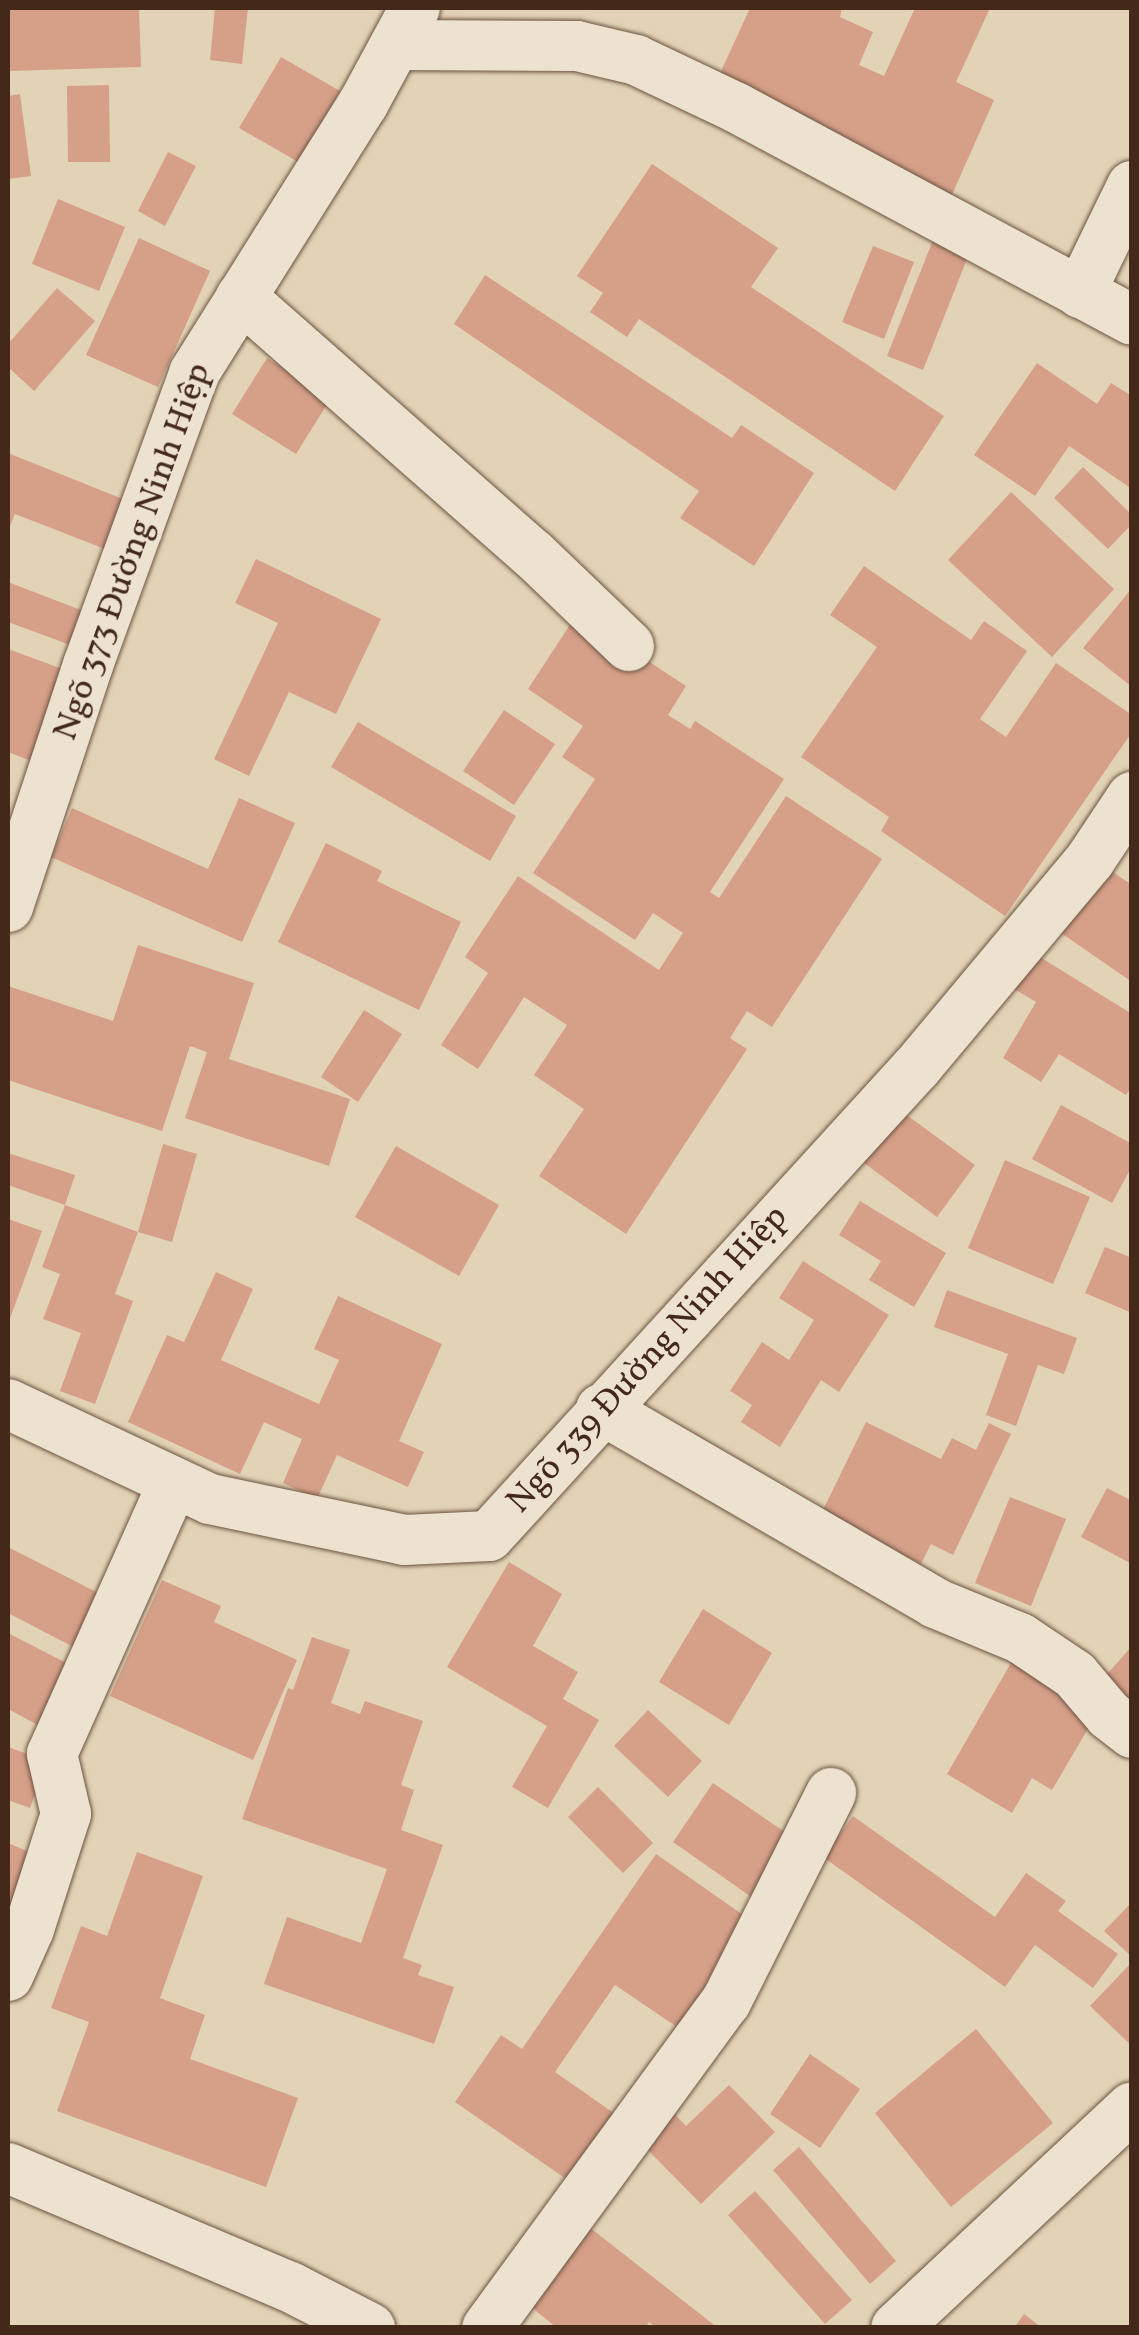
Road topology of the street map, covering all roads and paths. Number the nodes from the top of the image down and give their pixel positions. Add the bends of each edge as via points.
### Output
1 (405, 26) edge
2 (1132, 186) edge
3 (1080, 293) junction
4 (241, 297) junction
5 (1132, 320) edge
6 (629, 646) dead end
7 (1132, 796) edge
8 (8, 907) edge
9 (8, 1404) edge
10 (601, 1409) junction
11 (173, 1482) junction
12 (1132, 1733) edge
13 (831, 1793) dead end
14 (8, 1976) edge
15 (1132, 2107) edge
16 (8, 2168) edge
17 (370, 2328) edge
18 (487, 2328) edge
19 (896, 2328) edge

1 - 3 street via 577,46 636,60
1 - 4 street, Ngõ 373 Đường Ninh Hiệp
2 - 3 street
3 - 5 street
4 - 6 street
4 - 8 street, Ngõ 373 Đường Ninh Hiệp via 194,373
7 - 10 street, Ngõ 339 Đường Ninh Hiệp via 1090,860 917,1067
9 - 11 street, Ngõ 339 Đường Ninh Hiệp
10 - 11 street, Ngõ 339 Đường Ninh Hiệp via 489,1536 404,1540 210,1499
10 - 12 street via 934,1602 1020,1638 1075,1675
11 - 14 street via 52,1754 66,1814
13 - 18 street via 726,2002
15 - 19 street
16 - 17 street via 290,2287

